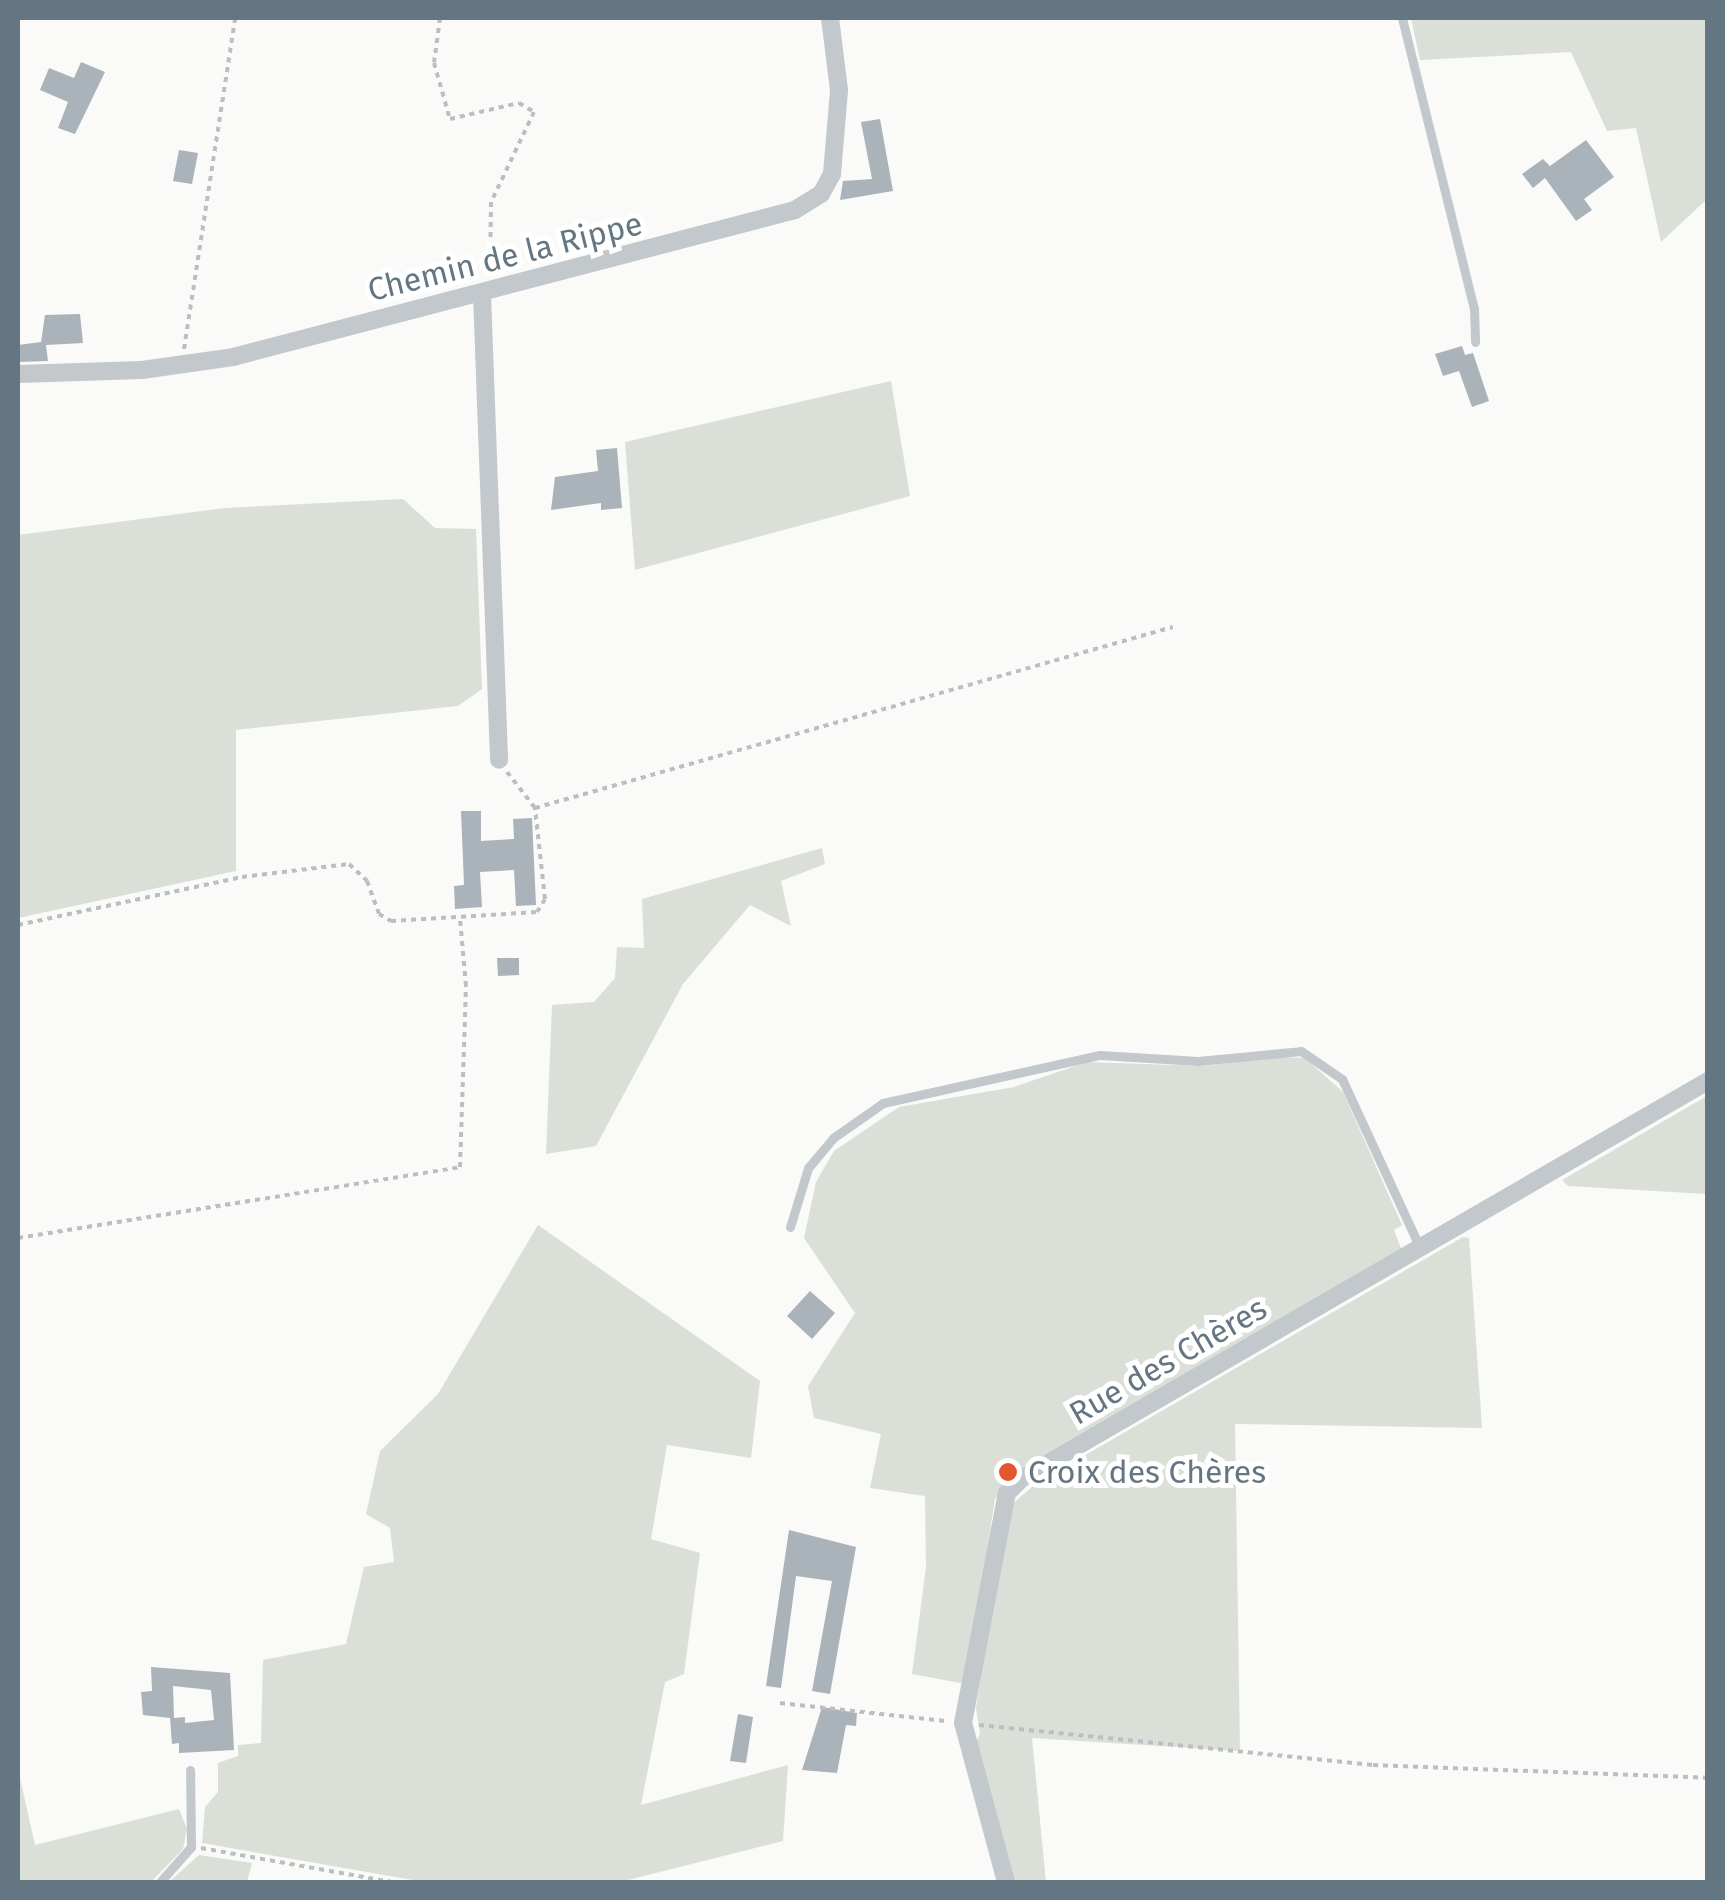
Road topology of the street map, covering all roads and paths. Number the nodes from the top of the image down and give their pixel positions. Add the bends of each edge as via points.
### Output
1 (234, 18) edge
2 (440, 18) edge
3 (830, 18) edge
4 (1402, 18) edge
5 (488, 292) junction
6 (1475, 342) dead end
7 (174, 366) junction
8 (18, 374) edge
9 (1173, 626) dead end
10 (499, 760) joint
11 (535, 808) junction
12 (460, 919) junction
13 (18, 925) edge
14 (1708, 1081) edge
15 (790, 1226) dead end
16 (18, 1238) edge
17 (1420, 1249) junction
18 (780, 1703) dead end
19 (964, 1724) junction
20 (190, 1770) dead end
21 (1708, 1778) edge
22 (191, 1847) junction
23 (160, 1882) edge
24 (392, 1882) edge
25 (1006, 1882) edge

1 - 7 path via 184,352
2 - 5 path via 434,64 450,119 519,103 534,112 491,202
3 - 5 street, Chemin de la Rippe via 838,144 821,194 766,221
4 - 6 lane via 1474,309
5 - 7 street, Chemin de la Rippe
5 - 10 street
7 - 8 street, Chemin de la Rippe
9 - 11 path
10 - 11 path
11 - 12 path via 544,908
12 - 13 path via 391,921 379,914 367,882 349,864 242,876
12 - 16 path via 466,986 460,1167
14 - 17 street, Rue des Chères
15 - 17 lane via 808,1168 833,1138 883,1103 1100,1055 1198,1061 1301,1052 1342,1079
17 - 19 street, Rue des Chères via 1022,1478 1007,1493
18 - 19 path
19 - 21 path via 1373,1765
19 - 25 street, Rue des Chères
20 - 22 lane
22 - 23 lane
22 - 24 path

